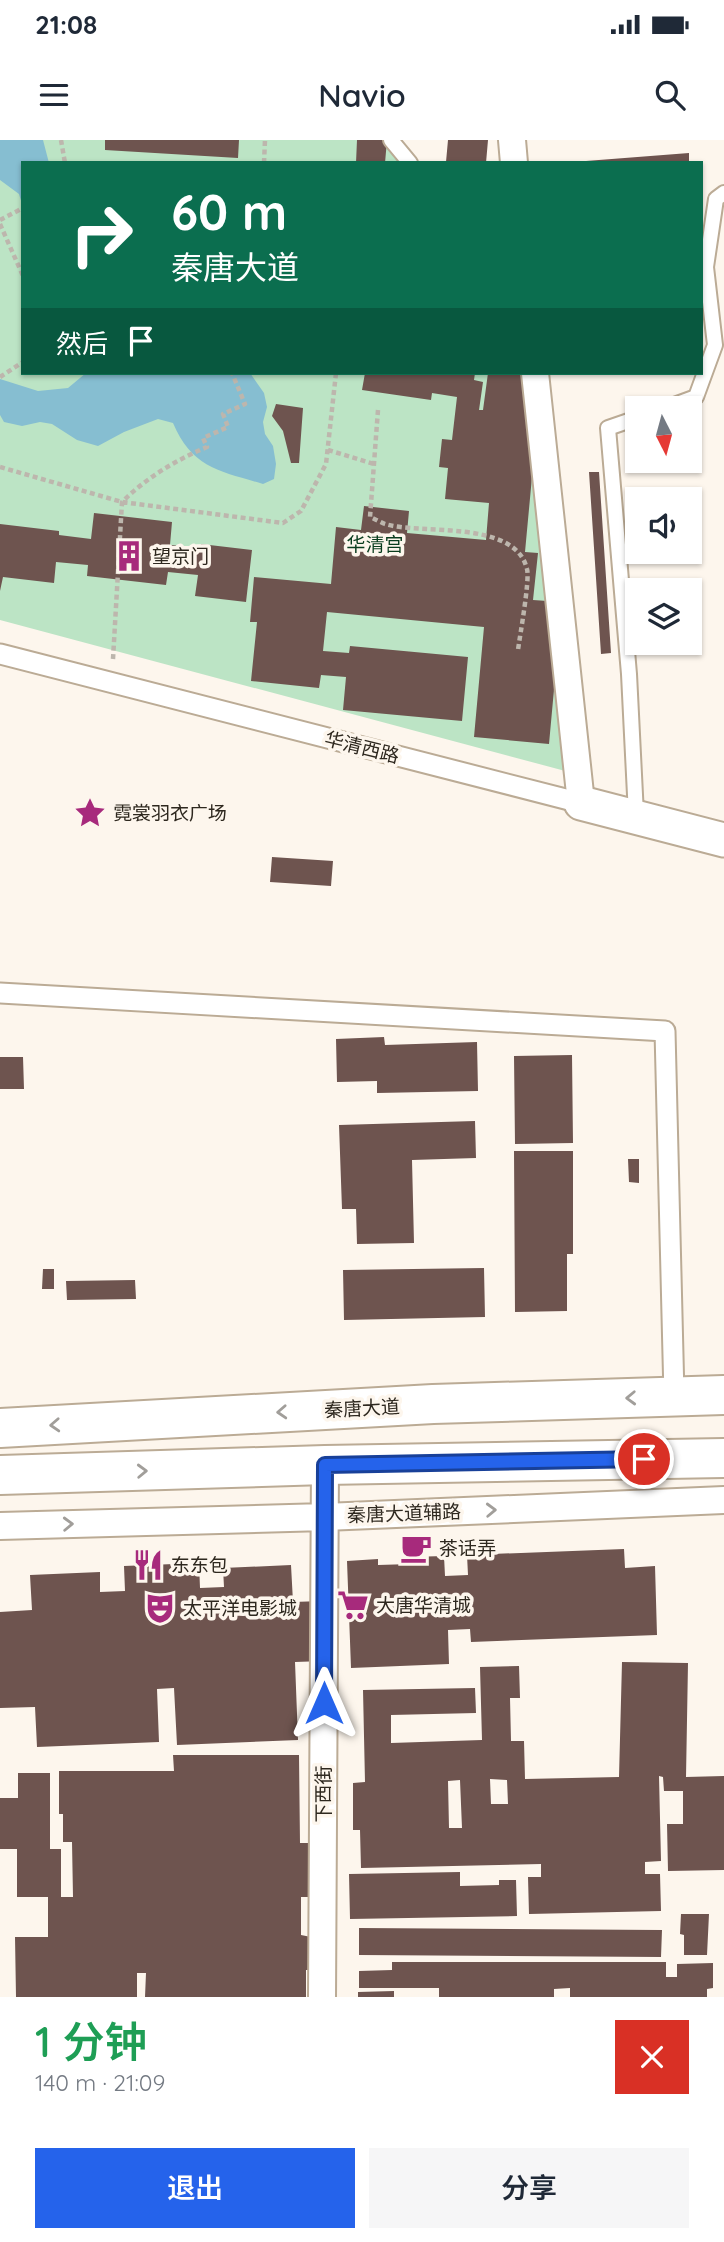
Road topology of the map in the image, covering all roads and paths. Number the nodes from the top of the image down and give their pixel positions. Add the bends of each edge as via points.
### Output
1 (61, 140) edge
2 (265, 140) edge
3 (391, 140) edge
4 (512, 140) edge
5 (65, 161) edge
6 (264, 161) edge
7 (408, 161) edge
8 (514, 161) edge
9 (724, 193) edge
10 (21, 209) edge
11 (0, 222) edge
12 (21, 271) edge
13 (21, 363) edge
14 (233, 375) edge
15 (336, 375) edge
16 (535, 375) edge
17 (0, 377) edge
18 (696, 396) edge
19 (378, 410) dead end
20 (625, 422) edge
21 (328, 450) junction
22 (374, 464) junction
23 (0, 467) edge
24 (122, 502) junction
25 (518, 650) dead end
26 (0, 654) edge
27 (111, 682) junction
28 (581, 803) junction
29 (636, 816) junction
30 (724, 840) edge
31 (0, 993) edge
32 (724, 1395) edge
33 (674, 1396) junction
34 (0, 1428) edge
35 (724, 1458) edge
36 (325, 1465) junction
37 (0, 1475) edge
38 (724, 1500) edge
39 (325, 1517) junction
40 (0, 1526) edge
41 (322, 1997) edge

1 - 5 path
2 - 6 path
3 - 7 lane
4 - 8 street
9 - 18 lane via 716,199 706,267 715,345
10 - 11 path
11 - 12 path
13 - 17 path
14 - 24 path via 246,404 223,414 228,427 203,438 207,447 139,484
15 - 21 path
16 - 28 street
19 - 22 path
20 - 29 lane via 608,428
21 - 22 path
21 - 24 path via 326,464 301,511 283,523
22 - 25 path via 370,517 386,524 473,533 503,542 519,554 528,570
23 - 24 path
24 - 27 path
26 - 27 street, 华清西路
27 - 28 street, 华清西路
28 - 29 street, 华清西路
29 - 30 street, 华清西路
31 - 33 street via 665,1031
32 - 33 main road, 秦唐大道
33 -> 34 main road, 秦唐大道
35 - 36 main road
37 -> 36 main road
36 - 39 street, 下西街
39 -> 38 street, 秦唐大道辅路
40 -> 39 street, 秦唐大道辅路
39 - 41 street, 下西街

